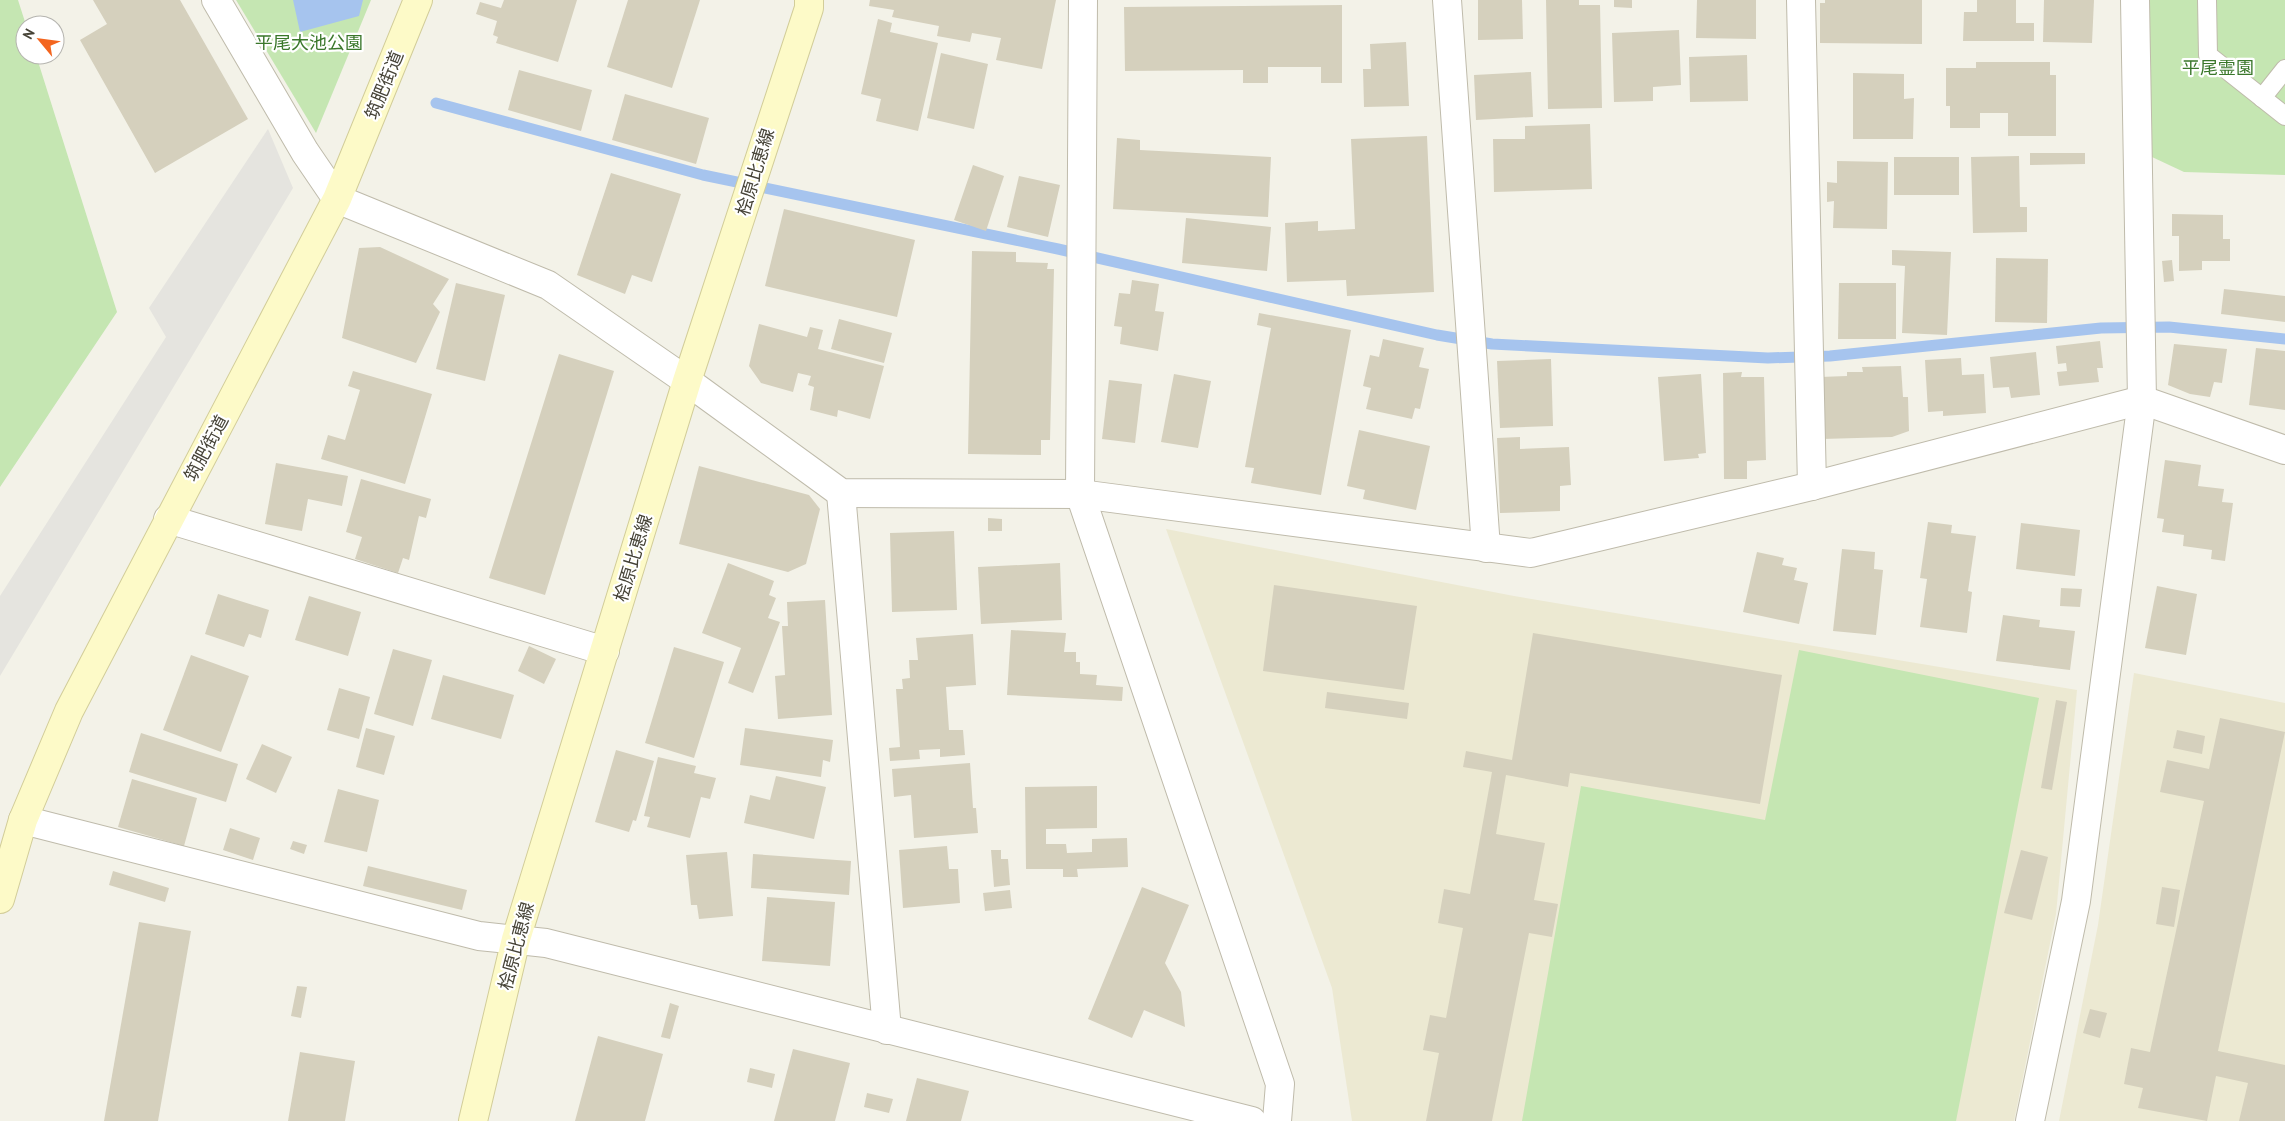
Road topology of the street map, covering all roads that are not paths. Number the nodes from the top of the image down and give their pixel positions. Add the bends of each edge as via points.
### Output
1 (216, 0) edge
2 (418, 0) edge
3 (809, 0) edge
4 (1083, 0) edge
5 (1447, 0) edge
6 (1801, 0) edge
7 (2135, 0) edge
8 (2207, 0) edge
9 (2285, 69) edge
10 (2262, 98) junction
11 (2285, 116) edge
12 (337, 199) junction
13 (687, 381) junction
14 (2142, 400) junction
15 (2285, 450) edge
16 (1812, 486) junction
17 (841, 493) junction
18 (1080, 494) junction
19 (168, 519) junction
20 (1486, 548) junction
21 (605, 651) junction
22 (23, 820) junction
23 (0, 899) edge
24 (516, 939) junction
25 (886, 1030) junction
26 (473, 1121) edge
27 (1252, 1121) edge
28 (1276, 1121) edge
29 (2030, 1121) edge

1 - 12 street via 305,152
2 - 12 main road, 筑肥街道
3 - 13 main road, 桧原比恵線
4 - 18 street
5 - 20 street
6 - 16 street
7 - 14 street
8 - 10 lane via 2208,55
9 - 10 lane
10 - 11 lane
12 - 13 street via 548,285
12 - 19 main road, 筑肥街道
13 - 17 street
13 - 21 main road, 桧原比恵線
14 - 15 street
14 - 16 street
14 - 29 street via 2076,901
16 - 20 street via 1531,553
17 - 18 street
17 - 25 street
18 - 20 street
18 - 28 street via 1280,1084
19 - 21 street
19 - 22 main road, 筑肥街道 via 68,711
21 - 24 main road, 桧原比恵線
22 - 23 main road, 筑肥街道
22 - 24 street via 479,936
24 - 25 street via 546,942
24 - 26 main road, 桧原比恵線
25 - 27 street

